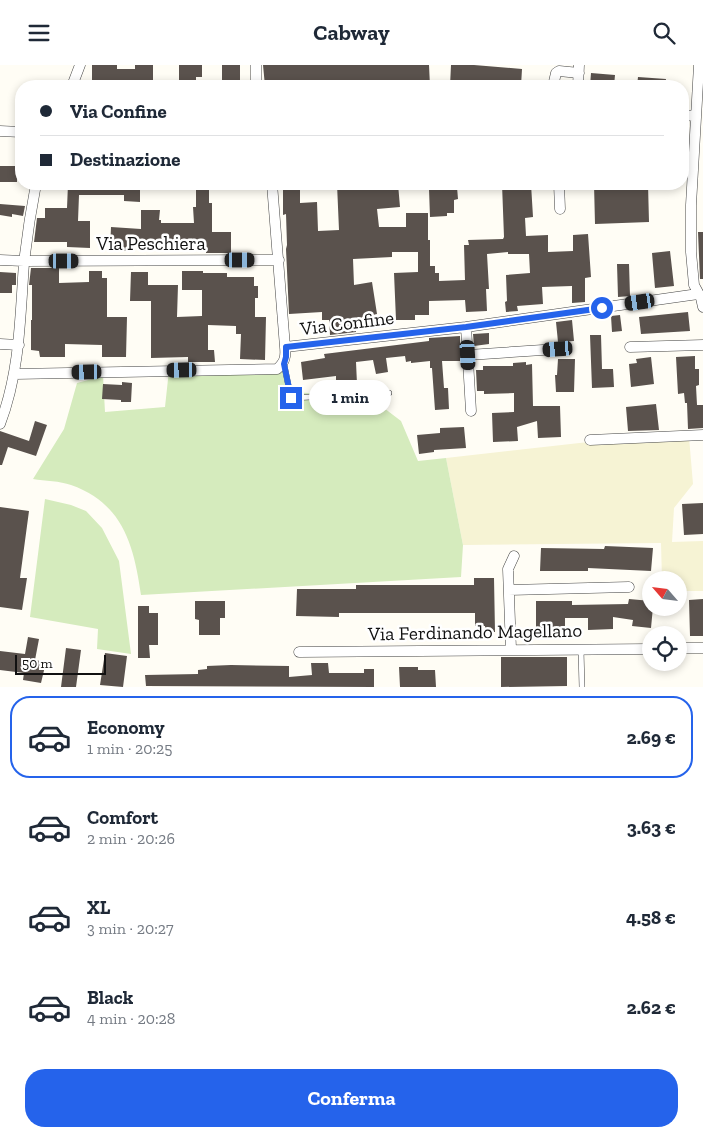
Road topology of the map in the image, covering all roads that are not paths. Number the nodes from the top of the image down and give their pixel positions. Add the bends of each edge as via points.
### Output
1 (80, 65) edge
2 (256, 65) edge
3 (699, 65) edge
4 (579, 69) edge
5 (74, 80) edge
6 (256, 80) edge
7 (554, 80) edge
8 (689, 116) edge
9 (696, 116) junction
10 (0, 131) edge
11 (15, 132) edge
12 (35, 190) edge
13 (273, 190) edge
14 (559, 190) edge
15 (560, 209) dead end
16 (0, 260) edge
17 (279, 260) junction
18 (24, 261) junction
19 (701, 299) edge
20 (466, 327) junction
21 (0, 345) edge
22 (19, 345) junction
23 (703, 345) edge
24 (286, 347) junction
25 (630, 347) dead end
26 (558, 349) dead end
27 (468, 355) junction
28 (284, 364) junction
29 (14, 374) junction
30 (389, 393) dead end
31 (471, 411) dead end
32 (0, 424) edge
33 (703, 435) edge
34 (590, 440) dead end
35 (514, 556) dead end
36 (629, 587) dead end
37 (509, 590) junction
38 (703, 648) edge
39 (511, 649) junction
40 (581, 649) junction
41 (642, 649) edge
42 (687, 649) edge
43 (299, 652) dead end
44 (582, 687) edge

1 - 5 street
2 - 6 street
3 - 9 street
4 - 7 street via 559,71
8 - 9 street
9 - 19 street via 691,252 694,285
10 - 11 street
12 - 18 street
13 - 17 street
14 - 15 street
16 - 18 street, Via Peschiera
17 - 18 street, Via Peschiera
17 - 24 street
18 - 22 street
19 - 20 street, Via Confine
20 - 24 street, Via Confine
20 - 27 street
21 - 22 street
22 - 29 street
23 - 25 street
24 - 28 street, Via Confine
26 - 27 street
27 - 31 street
28 - 29 street via 277,369
28 - 30 lane via 291,398
29 - 32 street
33 - 34 street
35 - 37 street via 508,569
36 - 37 street
37 - 39 street
38 - 42 street
39 - 40 street, Via Ferdinando Magellano
39 - 43 street, Via Ferdinando Magellano
40 - 41 street, Via Ferdinando Magellano
40 - 44 lane

